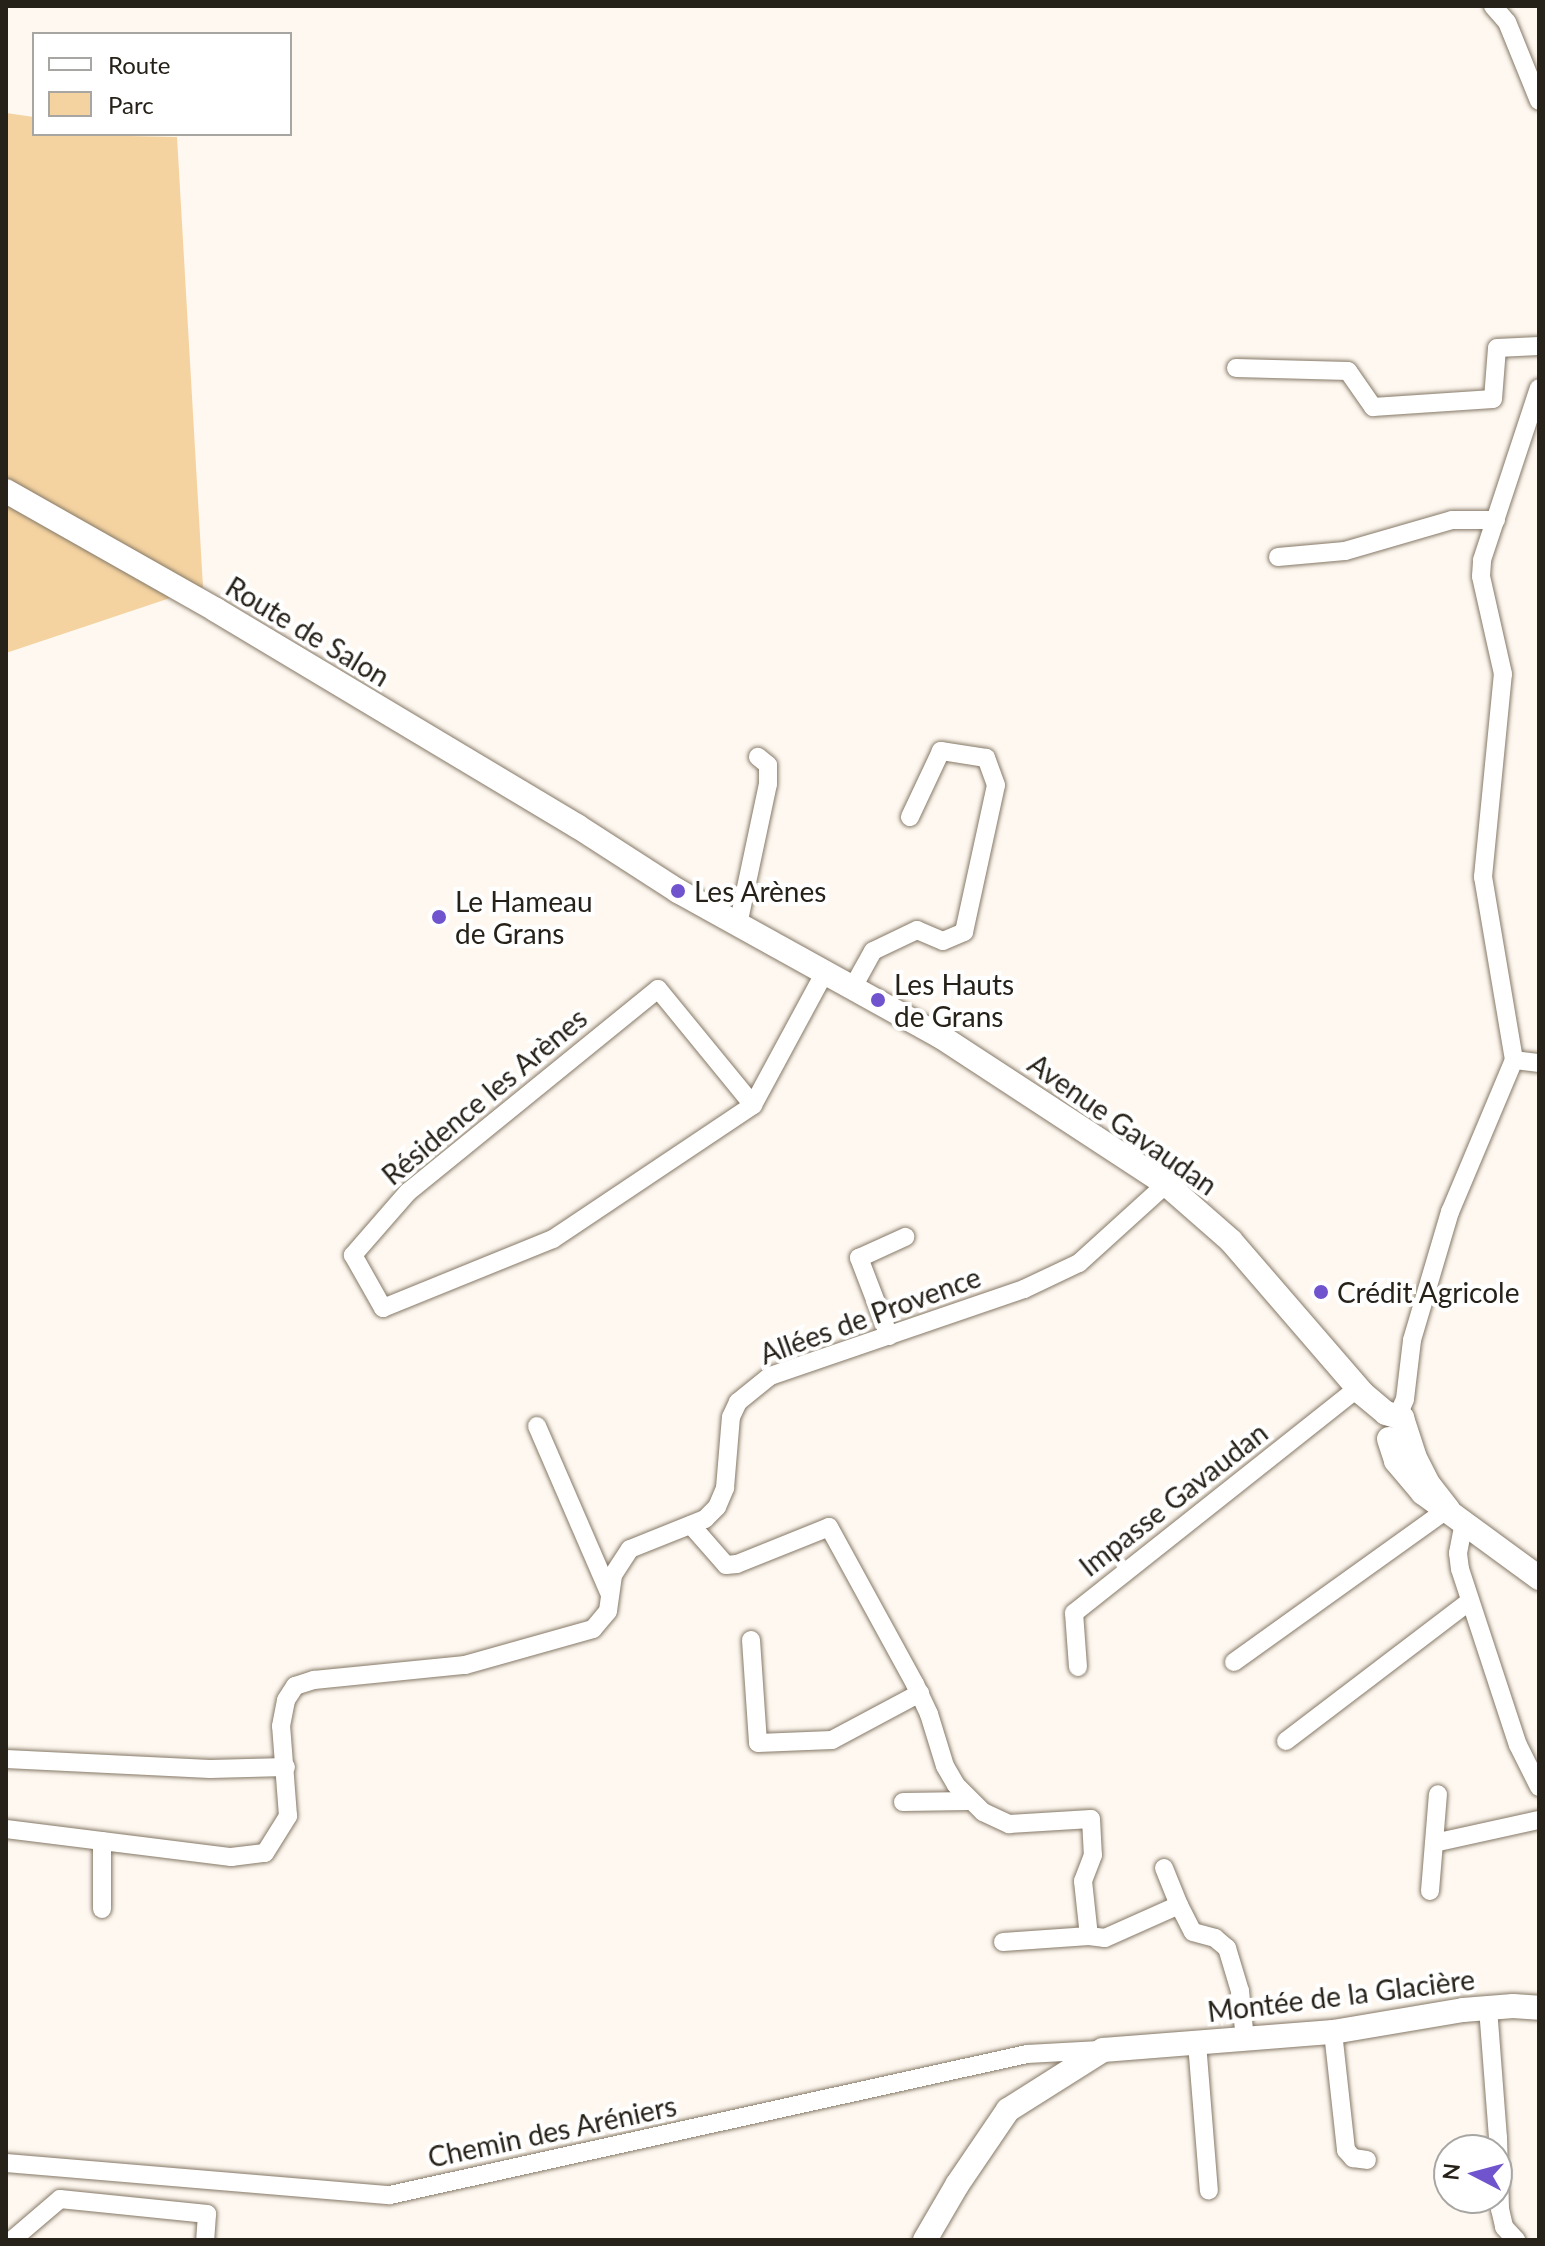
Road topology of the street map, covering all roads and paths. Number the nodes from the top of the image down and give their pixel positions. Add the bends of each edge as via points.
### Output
1 (1493, 6) edge
2 (1510, 14) edge
3 (1539, 101) edge
4 (1539, 346) edge
5 (1236, 368) dead end
6 (1539, 388) edge
7 (6, 491) edge
8 (1496, 520) junction
9 (1278, 557) dead end
10 (758, 757) dead end
11 (910, 817) dead end
12 (577, 826) joint
13 (738, 925) junction
14 (825, 972) junction
15 (853, 987) junction
16 (1514, 1060) junction
17 (1539, 1063) edge
18 (753, 1105) junction
19 (1166, 1184) junction
20 (905, 1237) dead end
21 (889, 1336) junction
22 (1316, 1338) junction
23 (1349, 1395) junction
24 (1391, 1425) junction
25 (537, 1426) dead end
26 (1456, 1516) junction
27 (691, 1525) junction
28 (1539, 1578) edge
29 (612, 1599) junction
30 (1470, 1601) junction
31 (751, 1640) dead end
32 (1234, 1662) dead end
33 (1078, 1667) dead end
34 (920, 1693) junction
35 (1286, 1741) dead end
36 (6, 1759) edge
37 (286, 1767) junction
38 (1539, 1787) edge
39 (1438, 1794) dead end
40 (969, 1801) junction
41 (903, 1802) dead end
42 (1539, 1820) edge
43 (6, 1829) edge
44 (102, 1841) junction
45 (1434, 1843) junction
46 (1164, 1868) dead end
47 (1430, 1891) dead end
48 (1179, 1905) junction
49 (102, 1909) dead end
50 (1089, 1936) junction
51 (1003, 1942) dead end
52 (1488, 2008) junction
53 (1539, 2008) edge
54 (1333, 2032) junction
55 (1245, 2039) junction
56 (1197, 2043) junction
57 (1103, 2050) junction
58 (1496, 2134) edge
59 (1346, 2150) junction
60 (1327, 2151) dead end
61 (1367, 2160) dead end
62 (6, 2163) edge
63 (1209, 2191) dead end
64 (1502, 2214) edge
65 (12, 2240) edge
66 (205, 2240) edge
67 (925, 2240) edge
68 (1516, 2240) edge

1 - 2 street
2 - 3 street
4 - 5 street via 1497,348 1493,399 1373,407 1348,371
6 - 8 street
7 - 12 street, Route de Salon
8 - 9 street via 1452,520 1345,551
8 - 16 street via 1481,576 1503,674 1483,877
10 - 13 street via 768,765 768,784
11 - 15 street via 941,751 986,758 996,785 964,932 943,941 917,930 873,951
12 - 13 street, Avenue Gavaudan
13 - 14 street, Avenue Gavaudan
14 - 15 street, Avenue Gavaudan
14 - 18 street, Résidence les Arènes
15 - 19 street, Avenue Gavaudan via 940,1036
16 - 17 street
16 - 24 street via 1450,1212 1412,1340 1405,1399
18 - 18 street, Résidence les Arènes via 658,989 408,1192 353,1255 383,1308 553,1239
19 - 21 street, Allées de Provence via 1079,1263 1024,1289
19 - 22 street, Avenue Gavaudan via 1231,1241
20 - 21 street via 859,1258
21 - 27 street, Allées de Provence via 770,1376 738,1402 731,1417 725,1488 717,1507
22 - 23 street, Avenue Gavaudan
22 - 24 street, Avenue Gavaudan
23 - 24 street, Avenue Gavaudan
23 - 33 street, Impasse Gavaudan via 1074,1613
24 - 26 street
25 - 29 street
26 - 28 street
26 - 30 street via 1458,1553
26 - 32 street
27 - 29 street, Allées de Provence via 630,1549 613,1575
27 - 34 street via 726,1565 829,1527
29 - 37 street, Allées de Provence via 593,1629 519,1653 465,1665 295,1686 281,1726
30 - 35 street
30 - 38 street via 1518,1745
31 - 34 street via 758,1743 832,1740
34 - 40 street via 945,1766
36 - 37 street via 210,1769
37 - 44 street, Allées de Provence via 288,1816 265,1853 231,1857
39 - 45 street
40 - 41 street
40 - 50 street via 1009,1824 1091,1819 1093,1855 1083,1881
42 - 45 street
43 - 44 street, Allées de Provence
44 - 49 street
45 - 47 street
46 - 48 street
48 - 50 street via 1105,1938
48 - 55 street via 1193,1932 1227,1948 1240,1991
50 - 51 street
52 - 53 street, Montée de la Glacière
52 - 54 street, Montée de la Glacière
52 - 58 street
54 - 55 street, Montée de la Glacière
54 - 59 street
55 - 56 street, Montée de la Glacière
56 - 57 street, Montée de la Glacière
56 - 63 street
57 - 62 street, Chemin des Aréniers via 1027,2054 390,2195
57 - 67 street via 1008,2110
59 - 60 street
59 - 61 street via 1353,2158
64 - 68 street via 1504,2227
65 - 66 street via 60,2199 207,2214

